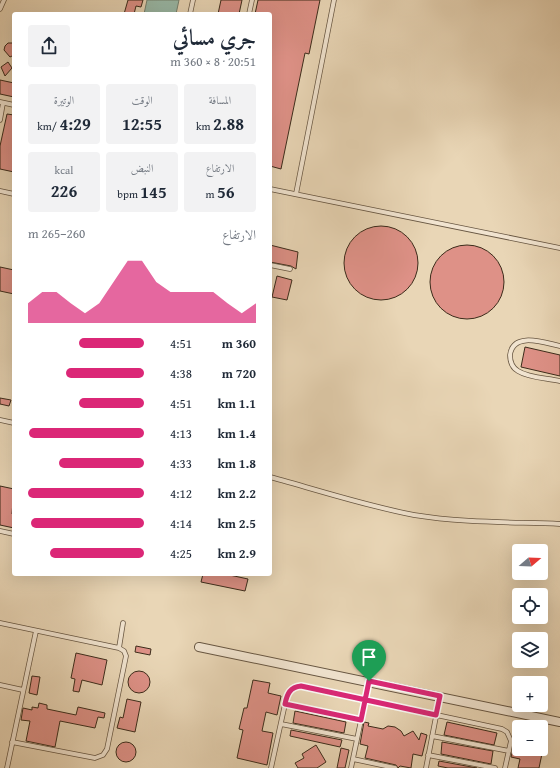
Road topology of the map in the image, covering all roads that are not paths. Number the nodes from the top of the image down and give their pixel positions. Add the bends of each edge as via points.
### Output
1 (4, 0) edge
2 (193, 0) edge
3 (252, 0) edge
4 (334, 0) edge
5 (0, 9) edge
6 (190, 12) edge
7 (249, 12) edge
8 (2, 103) edge
9 (12, 105) edge
10 (0, 120) edge
11 (272, 189) edge
12 (0, 191) edge
13 (12, 194) edge
14 (296, 194) junction
15 (560, 248) edge
16 (272, 265) edge
17 (290, 269) dead end
18 (560, 346) edge
19 (560, 381) edge
20 (0, 420) edge
21 (12, 423) edge
22 (272, 478) edge
23 (560, 524) edge
24 (0, 531) edge
25 (12, 534) edge
26 (0, 623) edge
27 (123, 623) dead end
28 (36, 631) junction
29 (199, 647) dead end
30 (119, 648) junction
31 (369, 681) junction
32 (0, 685) edge
33 (23, 690) junction
34 (440, 696) junction
35 (365, 700) junction
36 (285, 704) junction
37 (436, 715) junction
38 (361, 720) junction
39 (560, 722) edge
40 (281, 724) junction
41 (432, 736) junction
42 (357, 739) junction
43 (12, 742) junction
44 (508, 751) junction
45 (428, 755) junction
46 (353, 759) junction
47 (7, 768) edge
48 (271, 768) edge
49 (351, 768) edge
50 (395, 768) edge
51 (426, 768) edge
52 (495, 768) edge
53 (505, 768) edge

1 - 5 lane
2 - 6 lane
3 - 7 lane
4 - 14 lane
8 - 9 lane
8 - 10 lane
11 - 14 lane
12 - 13 lane
14 - 15 lane
16 - 17 lane
18 - 19 lane via 525,340 515,345 510,354 512,365 520,372
20 - 21 lane
22 - 23 lane via 381,508 416,515
24 - 25 lane
26 - 28 lane
27 - 30 lane
28 - 30 lane
28 - 33 lane
29 - 31 street
30 - 43 lane via 124,651 126,659 107,749 103,756 95,758
31 - 34 street
31 - 35 lane
32 - 33 lane
33 - 43 lane
34 - 37 lane
34 - 39 street
35 - 36 lane via 301,686 290,690
35 - 37 lane
35 - 38 lane
36 - 38 lane
36 - 40 lane
37 - 41 lane
37 - 44 lane via 502,729 510,736
38 - 42 lane
40 - 42 lane
40 - 48 lane
41 - 44 lane
41 - 45 lane
42 - 46 lane
43 - 47 lane
44 - 53 lane
45 - 51 lane
45 - 52 lane
46 - 49 lane
46 - 50 lane

